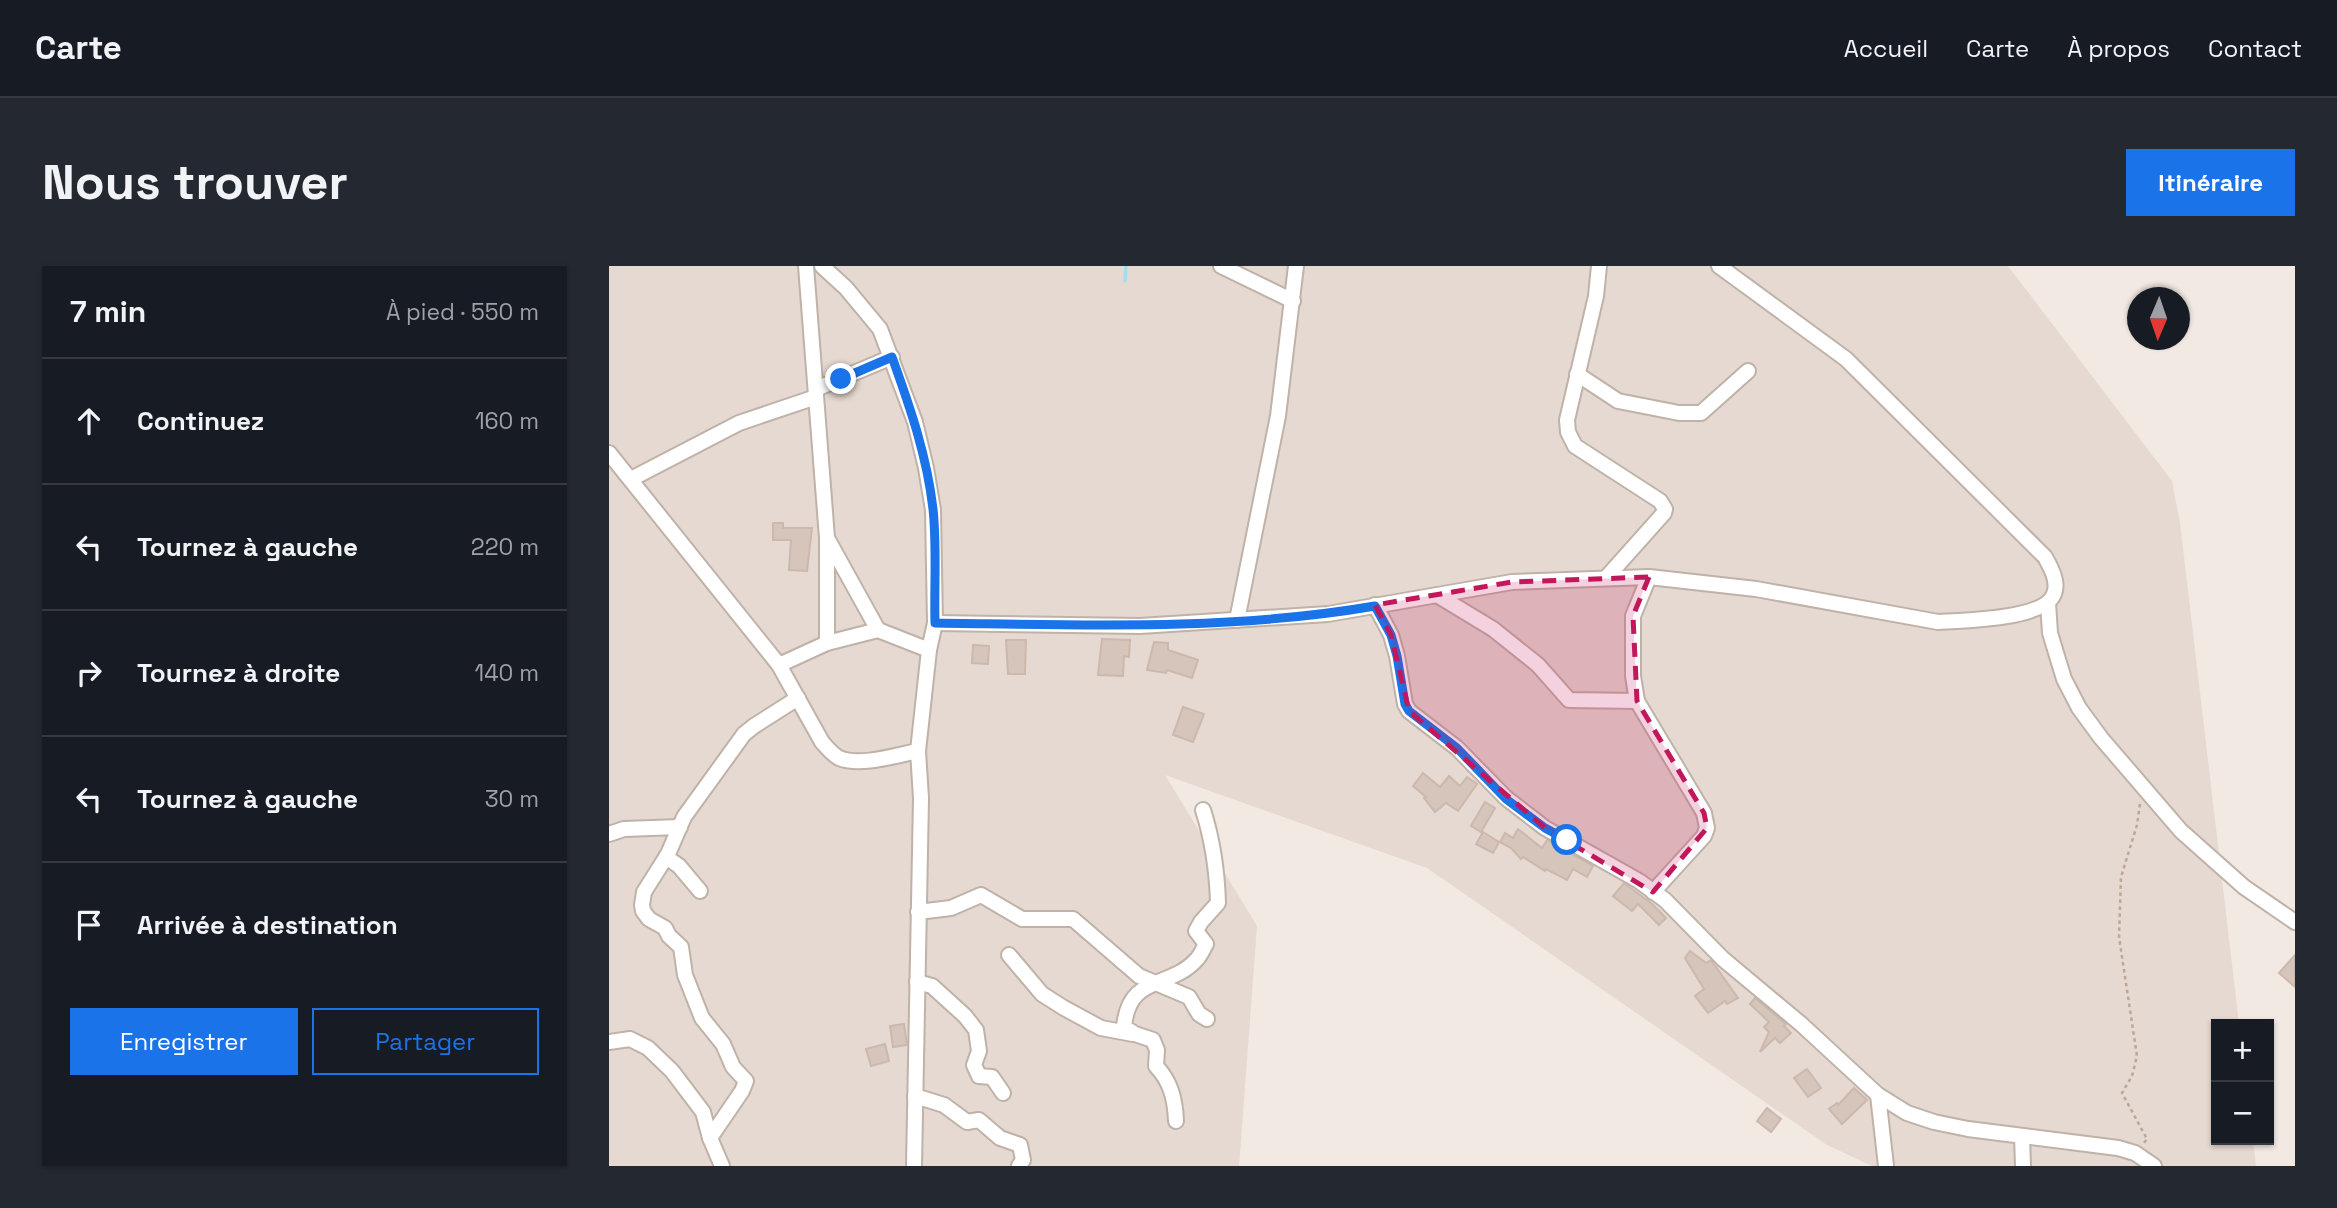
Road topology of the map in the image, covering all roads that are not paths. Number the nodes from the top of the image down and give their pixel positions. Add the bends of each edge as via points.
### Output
1 (806, 266) edge
2 (822, 266) edge
3 (1221, 266) edge
4 (1296, 266) edge
5 (1599, 266) edge
6 (1719, 266) edge
7 (1293, 301) junction
8 (892, 357) junction
9 (1748, 372) dead end
10 (1577, 374) junction
11 (816, 393) junction
12 (609, 453) edge
13 (631, 479) junction
14 (827, 538) junction
15 (1649, 577) junction
16 (1606, 578) junction
17 (1437, 595) junction
18 (2048, 603) junction
19 (1375, 606) junction
20 (1237, 620) junction
21 (935, 623) junction
22 (878, 630) junction
23 (827, 643) junction
24 (929, 650) junction
25 (779, 665) junction
26 (798, 698) junction
27 (1637, 701) junction
28 (919, 751) junction
29 (1203, 810) dead end
30 (680, 827) junction
31 (609, 834) edge
32 (666, 857) junction
33 (701, 891) dead end
34 (1653, 892) junction
35 (918, 912) junction
36 (2295, 922) edge
37 (1009, 955) dead end
38 (917, 982) junction
39 (1155, 984) junction
40 (1207, 1019) dead end
41 (1135, 1034) junction
42 (609, 1042) edge
43 (1003, 1093) dead end
44 (915, 1096) junction
45 (1878, 1096) junction
46 (1176, 1121) dead end
47 (2022, 1136) junction
48 (710, 1139) junction
49 (723, 1166) edge
50 (914, 1166) edge
51 (1019, 1166) edge
52 (1886, 1166) edge
53 (2023, 1166) edge
54 (2154, 1166) edge

1 - 11 street
2 - 8 street via 880,329
3 - 7 street
4 - 7 street
5 - 10 street
6 - 18 street via 1846,359 2045,557 2055,584
7 - 20 street via 1278,416
8 - 11 street
8 - 21 street via 915,422 931,500
9 - 10 street via 1701,413 1618,401
10 - 16 street via 1567,419 1570,438 1665,509
11 - 13 street via 739,423
11 - 14 street
12 - 13 street
13 - 25 street
14 - 22 street
14 - 23 street
15 - 16 street
15 - 18 street via 1756,589 1938,622 2028,612
15 - 27 street via 1633,616
16 - 17 street via 1512,582
17 - 19 street
17 - 27 street via 1493,629 1538,665 1569,700
18 - 36 street via 2057,658 2079,708 2181,831 2244,887
19 - 20 street
19 - 34 street via 1391,635 1409,711 1545,828
20 - 21 street via 1140,626
21 - 24 street
22 - 23 street
22 - 24 street
23 - 25 street
24 - 28 street
25 - 26 street
26 - 28 street via 822,742 837,757 860,761
26 - 30 street via 744,734
27 - 34 street via 1707,820 1704,836
28 - 35 street
29 - 39 street via 1215,852 1218,903 1196,931 1206,944 1197,960
30 - 31 street via 624,829
30 - 32 street
32 - 33 street
32 - 48 street via 644,892 643,911 681,947 685,975 702,1018 746,1081
34 - 45 street
35 - 38 street
35 - 39 street via 951,908 981,895 1022,919 1073,919 1139,976
37 - 41 street via 1042,994 1063,1008 1101,1028
38 - 43 street via 932,986 976,1030 979,1051 974,1065 979,1076 992,1077
38 - 44 street
39 - 40 street via 1189,998
39 - 41 street via 1144,987 1126,1013 1124,1027
41 - 46 street via 1153,1040 1156,1066 1168,1079
42 - 48 street via 630,1039 648,1048 672,1071 703,1112
44 - 50 street
44 - 51 street via 944,1105 967,1122 979,1120 1000,1138 1020,1145 1023,1160
45 - 47 street via 1934,1122
45 - 52 street
47 - 53 street
47 - 54 street via 2118,1148
48 - 49 street

